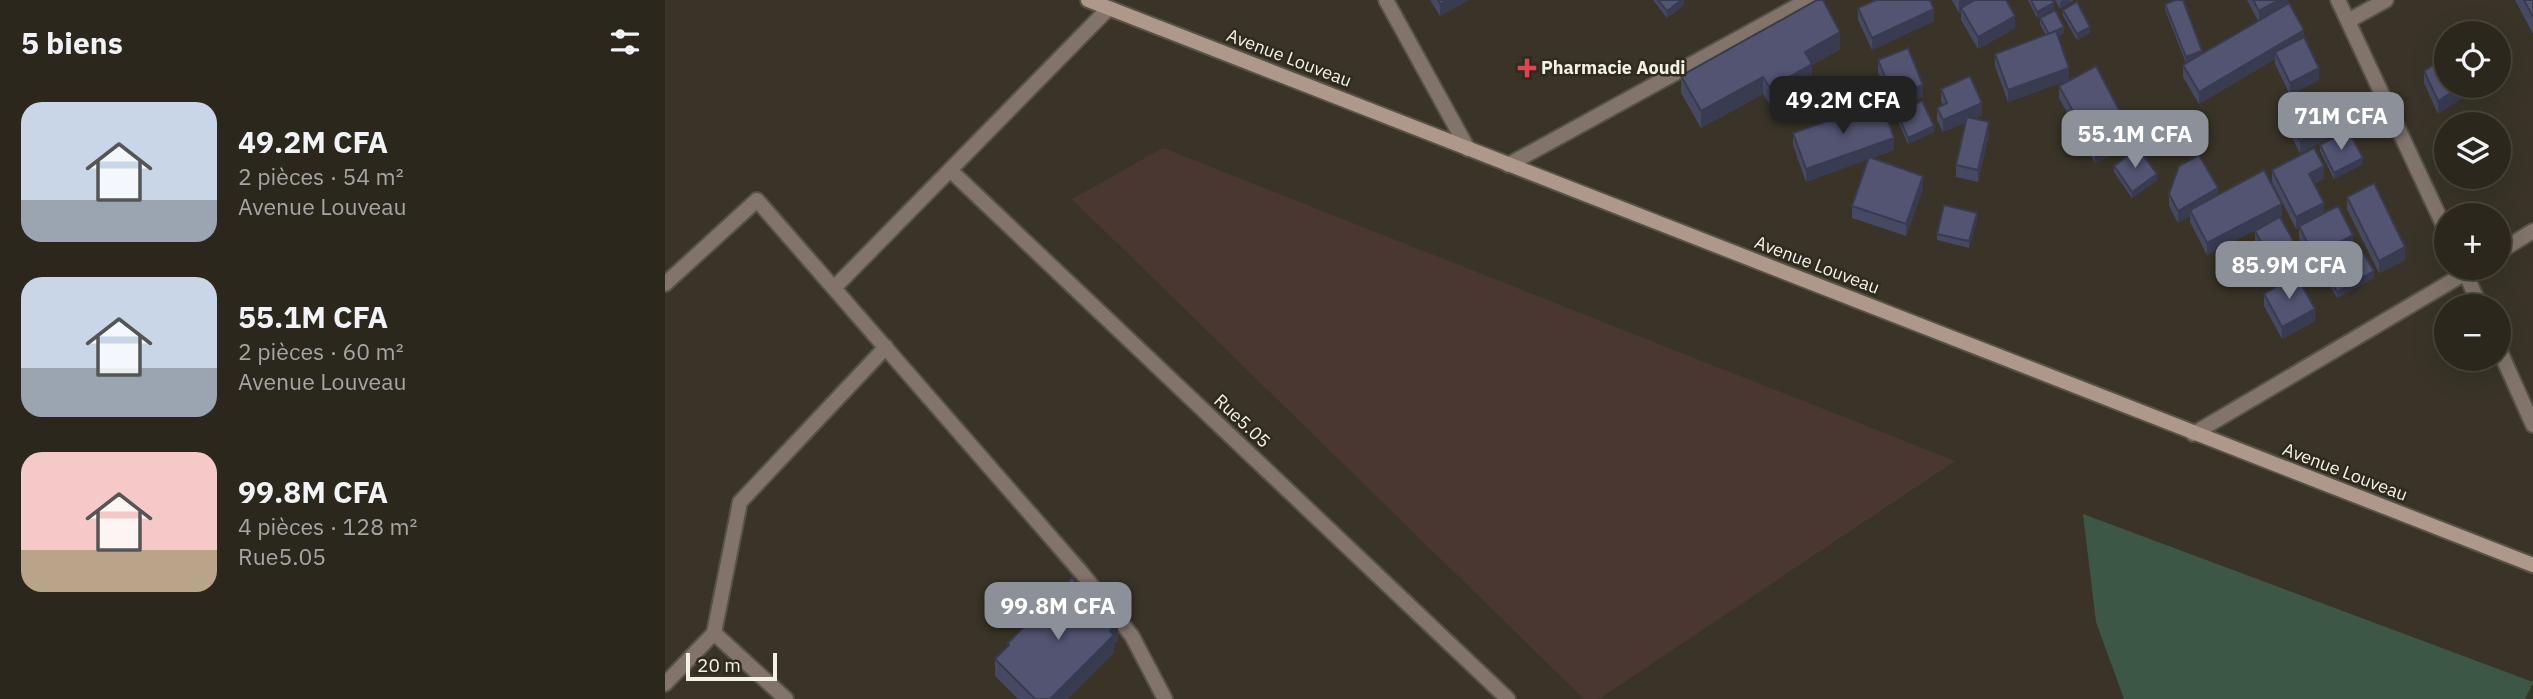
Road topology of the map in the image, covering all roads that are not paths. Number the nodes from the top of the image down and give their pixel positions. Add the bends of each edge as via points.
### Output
1 (1088, 0) edge
2 (1387, 0) edge
3 (1808, 0) edge
4 (2338, 0) edge
5 (2386, 0) edge
6 (1109, 8) junction
7 (2348, 21) junction
8 (1468, 149) junction
9 (1508, 165) junction
10 (950, 170) junction
11 (2434, 205) edge
12 (2533, 231) edge
13 (2511, 245) edge
14 (2450, 280) edge
15 (665, 284) edge
16 (834, 288) junction
17 (886, 347) junction
18 (2509, 371) edge
19 (2533, 425) edge
20 (2193, 434) junction
21 (2533, 565) edge
22 (715, 633) junction
23 (665, 684) edge
24 (786, 699) edge
25 (1165, 699) edge
26 (1508, 699) edge

1 - 6 main road, Avenue Louveau
2 - 8 street
3 - 9 street
4 - 7 street
5 - 7 street
6 - 8 main road, Avenue Louveau
6 - 10 street
7 - 11 street
8 - 9 main road, Avenue Louveau
9 - 20 main road, Avenue Louveau
10 - 16 street
10 - 26 street, Rue5.05
12 - 13 street
14 - 20 street
15 - 16 street via 757,200
16 - 17 street
17 - 22 street via 740,502
17 - 25 street via 1107,604 1132,636
18 - 19 street
20 - 21 main road, Avenue Louveau
22 - 23 street
22 - 24 street

